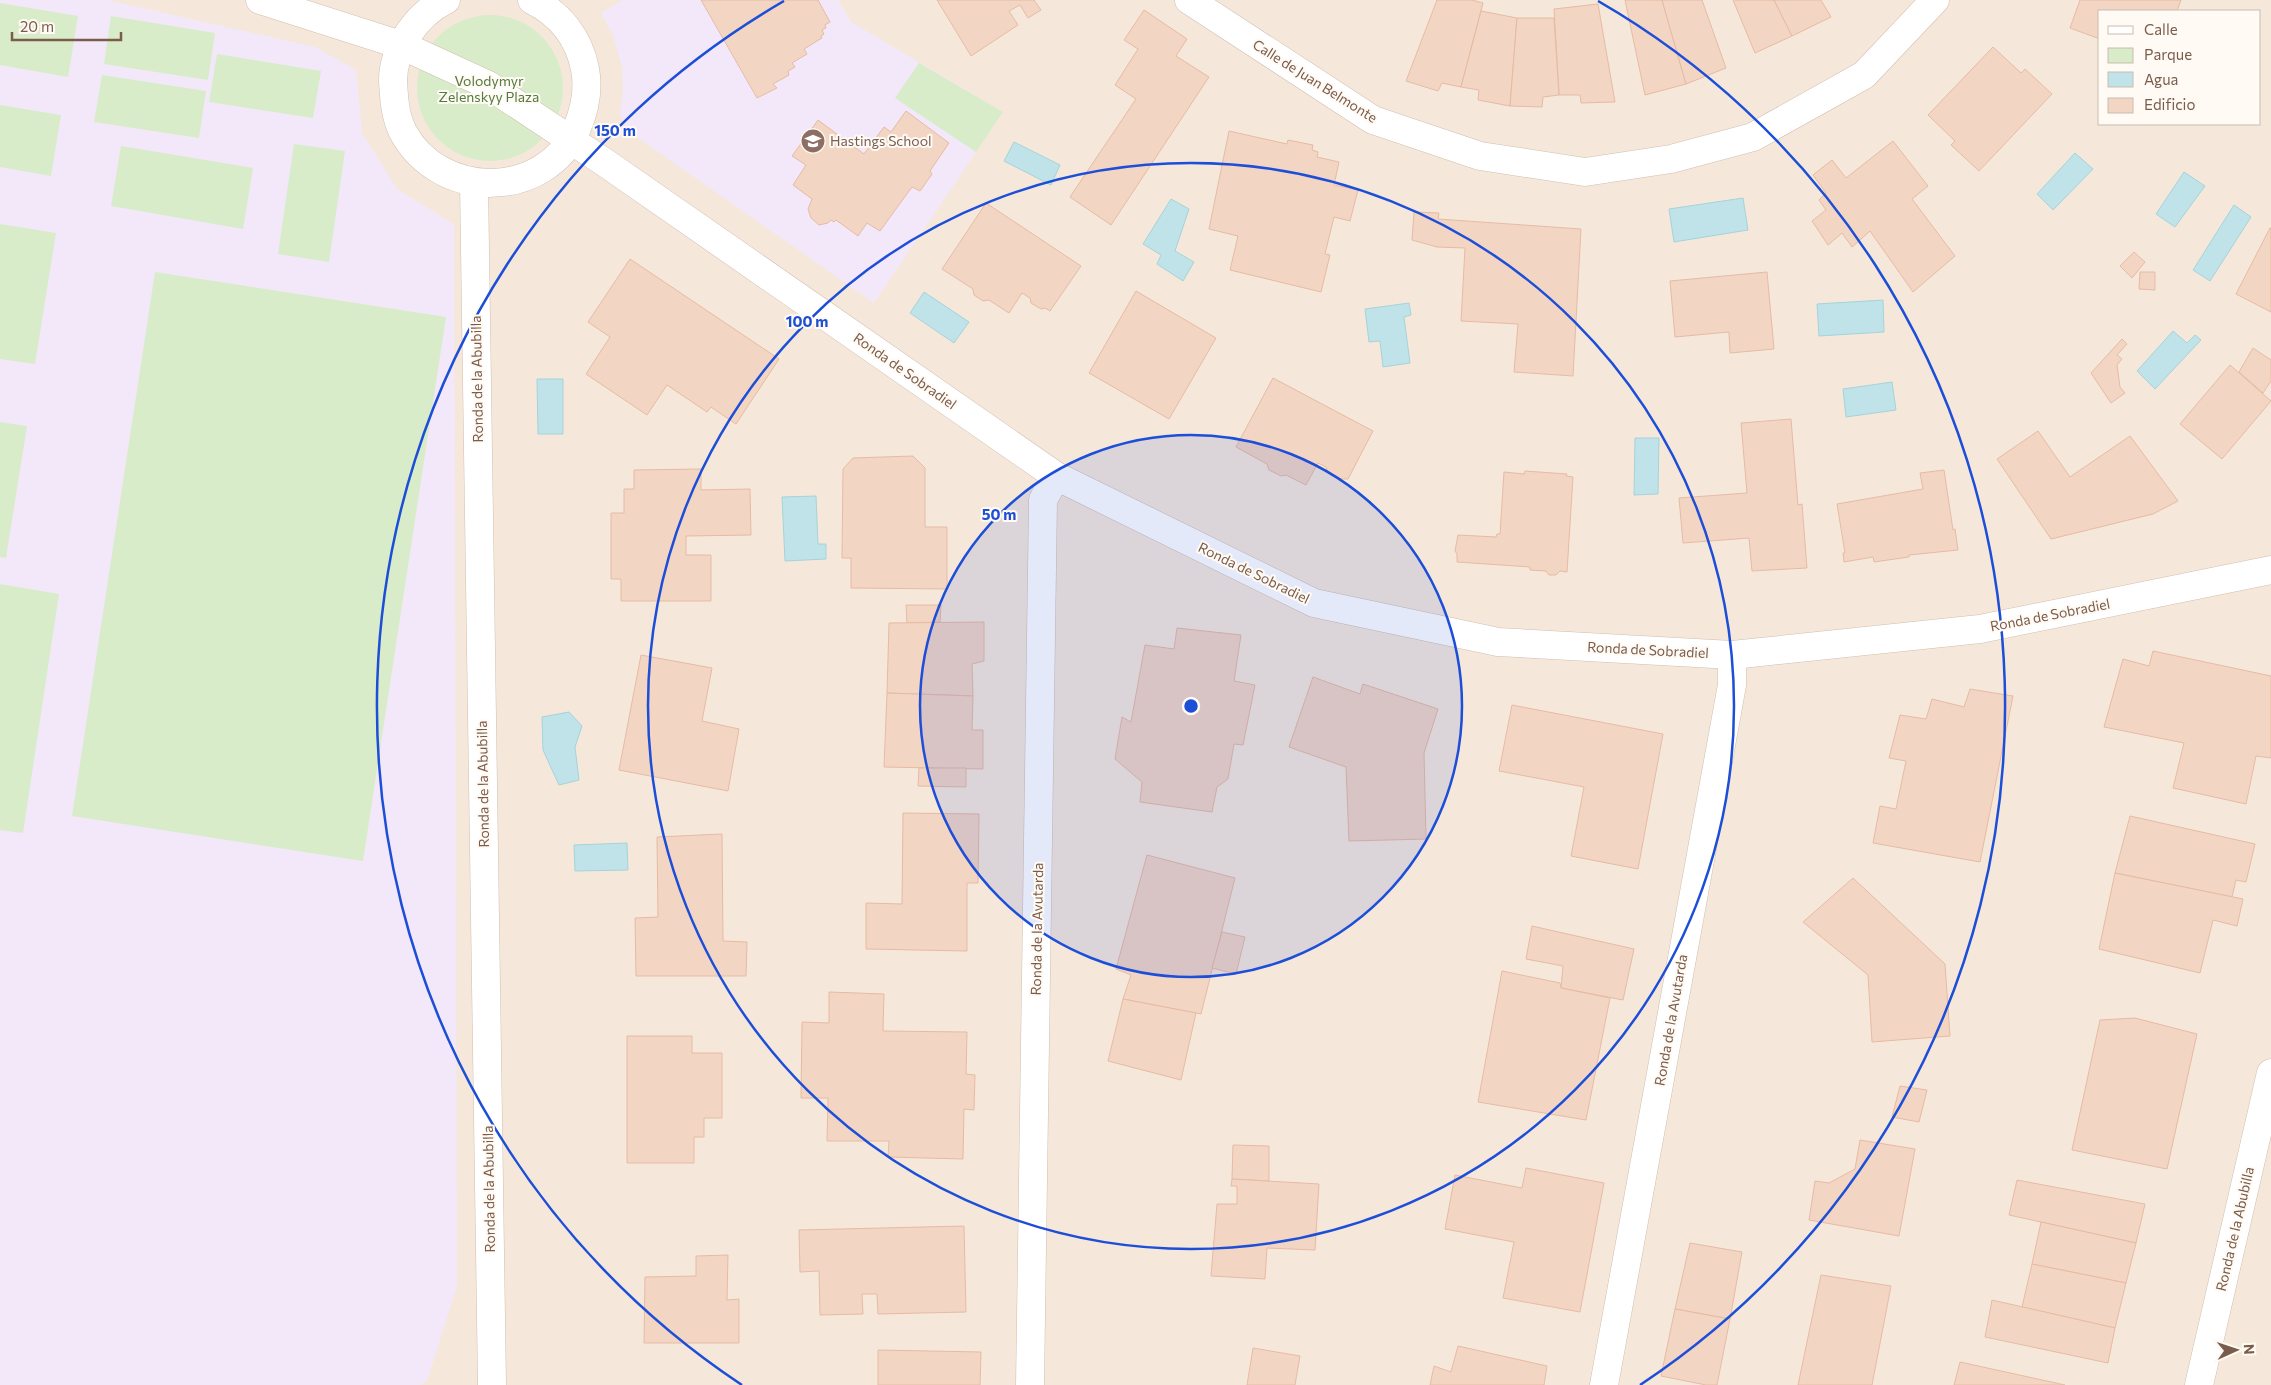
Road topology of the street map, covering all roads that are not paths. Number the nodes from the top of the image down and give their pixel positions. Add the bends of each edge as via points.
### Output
1 (260, 0) edge
2 (446, 0) edge
3 (532, 0) edge
4 (1189, 0) edge
5 (1936, 0) edge
6 (401, 45) junction
7 (572, 140) junction
8 (474, 183) junction
9 (1056, 476) junction
10 (2271, 570) edge
11 (1732, 655) junction
12 (2271, 1073) edge
13 (492, 1385) edge
14 (1030, 1385) edge
15 (1604, 1385) edge
16 (2199, 1385) edge

1 - 6 street, Ronda de Sobradiel
2 - 6 street via 416,22
3 - 7 street via 546,7 568,28 582,54 588,83 584,113
4 - 5 street, Calle de Juan Belmonte via 1374,120 1480,156 1585,172 1671,159 1753,137 1864,75
6 - 7 street, Ronda de Sobradiel via 488,85
6 - 8 street via 393,74 394,104 404,133 422,156 446,174
7 - 8 street via 553,162 529,176 502,184
7 - 9 street, Ronda de Sobradiel
8 - 13 street, Ronda de la Abubilla
9 - 11 street, Ronda de Sobradiel via 1314,603 1498,642
9 - 14 street, Ronda de la Avutarda via 1043,500
10 - 11 street, Ronda de Sobradiel via 1980,629
11 - 15 street, Ronda de la Avutarda via 1732,684
12 - 16 street, Ronda de la Abubilla

